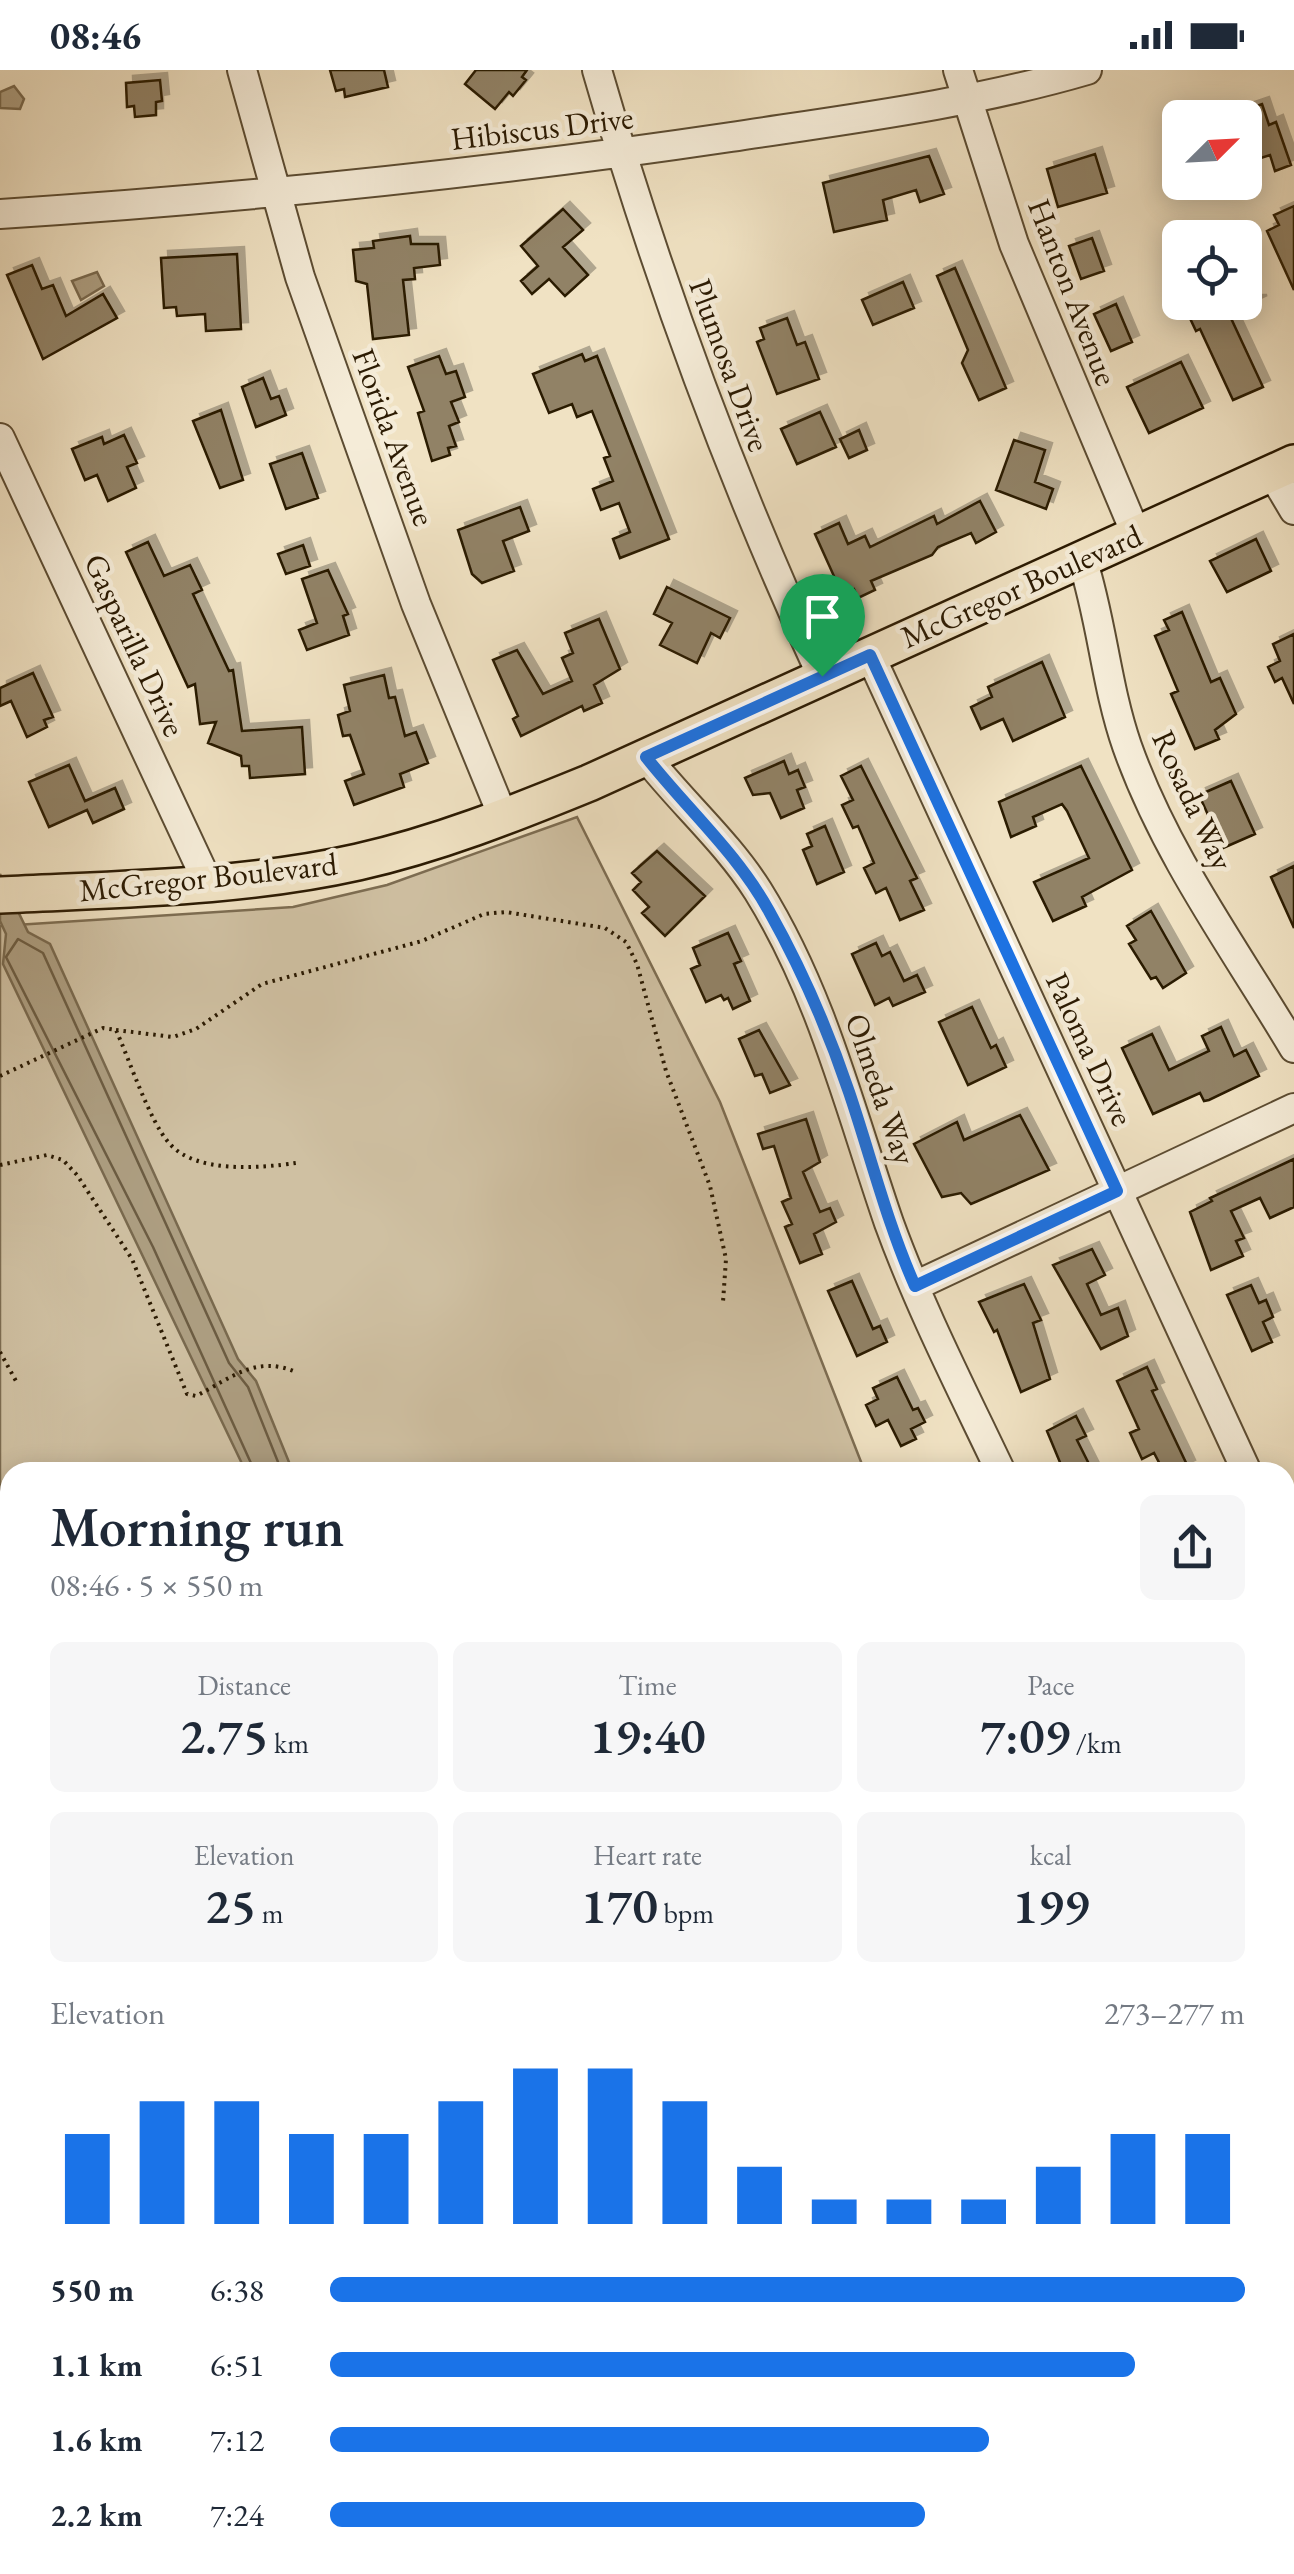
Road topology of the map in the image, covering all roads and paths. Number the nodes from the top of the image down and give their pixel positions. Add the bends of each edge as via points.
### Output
1 (242, 70) edge
2 (596, 70) edge
3 (958, 70) edge
4 (1087, 70) edge
5 (966, 99) junction
6 (621, 154) junction
7 (276, 192) junction
8 (0, 214) edge
9 (0, 438) edge
10 (1283, 468) edge
11 (1294, 510) edge
12 (1136, 534) junction
13 (1082, 559) junction
14 (870, 655) junction
15 (822, 676) junction
16 (646, 757) junction
17 (504, 819) junction
18 (207, 882) junction
19 (0, 895) edge
20 (116, 1030) junction
21 (1294, 1048) edge
22 (0, 1076) edge
23 (1294, 1108) edge
24 (296, 1163) dead end
25 (0, 1164) edge
26 (1117, 1191) junction
27 (915, 1286) junction
28 (723, 1302) dead end
29 (0, 1352) edge
30 (296, 1372) dead end
31 (16, 1381) dead end
32 (996, 1462) edge
33 (1242, 1462) edge

1 - 7 street, Florida Avenue
2 - 6 street, Plumosa Drive
3 - 5 street, Hanton Avenue
4 - 5 street, Hibiscus Drive
5 - 6 street, Hibiscus Drive
5 - 12 street, Hanton Avenue via 1042,314
6 - 7 street, Hibiscus Drive
6 - 15 street, Plumosa Drive via 720,442
7 - 8 street, Hibiscus Drive
7 - 17 street, Florida Avenue via 416,604
9 - 18 street, Gasparilla Drive
10 - 11 street
10 - 12 main road, McGregor Boulevard
12 - 13 main road, McGregor Boulevard
13 - 14 main road, McGregor Boulevard
13 - 21 street, Rosada Way via 1126,742 1151,804 1207,912
14 - 15 main road, McGregor Boulevard
14 - 26 street, Paloma Drive
15 - 16 main road, McGregor Boulevard
16 - 17 main road, McGregor Boulevard
16 - 27 street, Olmeda Way via 744,870 771,914 848,1089
17 - 18 main road, McGregor Boulevard via 359,862
18 - 19 main road, McGregor Boulevard
20 - 22 path via 103,1028
20 - 24 path via 168,1142 184,1156 265,1167
20 - 28 path via 173,1038 196,1030 262,984 406,946 484,914 604,928 626,942 637,964 666,1071 697,1143 722,1227
23 - 26 street
25 - 30 path via 48,1155 77,1175 132,1259 187,1394 196,1396 256,1366 274,1363
26 - 27 street
26 - 33 street, Paloma Drive
27 - 32 street, Olmeda Way
29 - 31 path

